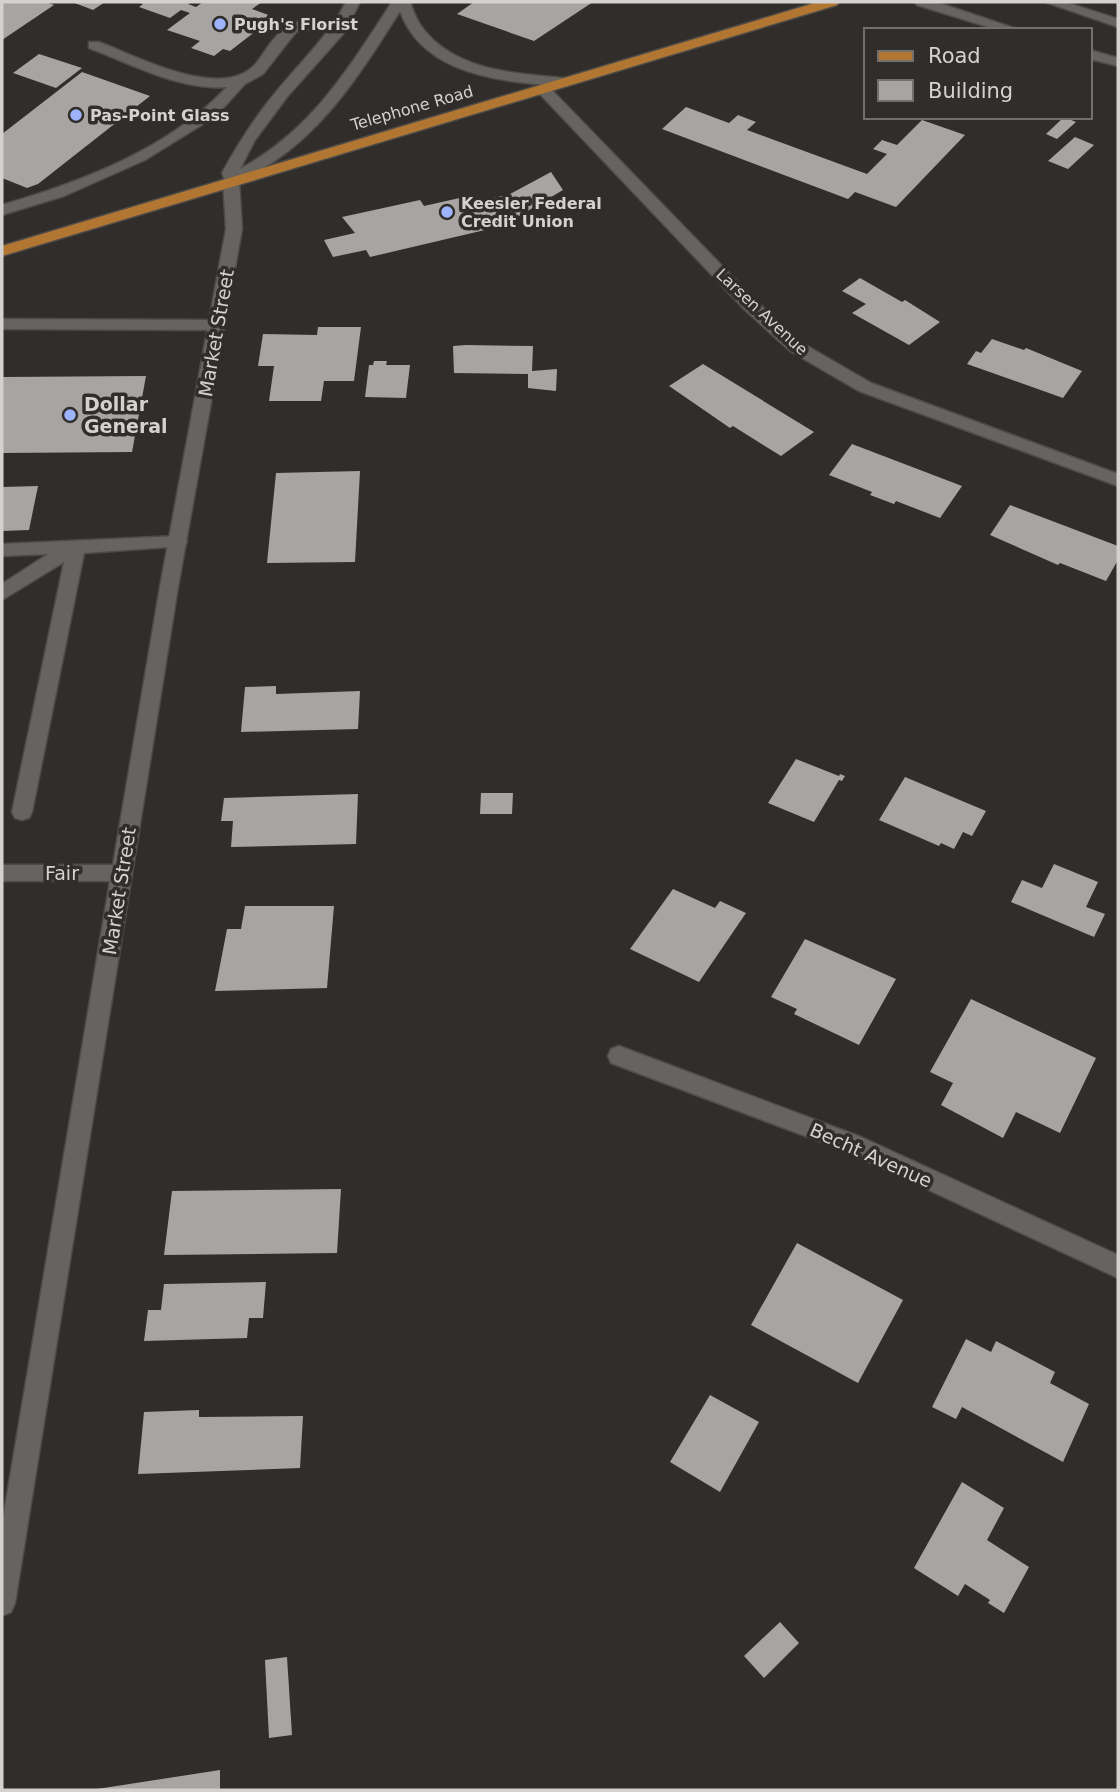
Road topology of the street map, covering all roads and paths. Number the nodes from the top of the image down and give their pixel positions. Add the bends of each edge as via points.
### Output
1 (353, 2) edge
2 (401, 2) edge
3 (832, 2) edge
4 (922, 2) edge
5 (1052, 2) edge
6 (1118, 23) edge
7 (1006, 28) edge
8 (339, 30) junction
9 (94, 45) dead end
10 (1092, 55) edge
11 (1118, 62) edge
12 (240, 82) junction
13 (564, 82) junction
14 (542, 88) junction
15 (231, 180) junction
16 (2, 210) edge
17 (2, 251) edge
18 (2, 324) edge
19 (217, 325) junction
20 (1118, 480) edge
21 (177, 542) junction
22 (76, 545) junction
23 (2, 550) edge
24 (2, 593) edge
25 (22, 812) dead end
26 (2, 873) edge
27 (122, 873) junction
28 (619, 1056) dead end
29 (1118, 1267) edge
30 (2, 1603) edge

1 - 8 street, Market Street
2 - 13 street via 414,27 438,51 465,67
2 - 15 street via 326,108 290,144
3 - 13 main road, Telephone Road
4 - 7 street
5 - 6 street
8 - 12 street via 302,25 287,33 257,73
8 - 15 street, Market Street via 248,139 230,173
9 - 12 street via 205,84
10 - 11 street
12 - 16 street via 211,113 140,157 59,193
13 - 14 main road, Telephone Road
14 - 15 main road, Telephone Road
14 - 20 street, Larsen Avenue via 796,347 865,387
15 - 17 main road, Telephone Road
15 - 19 street, Market Street via 234,229
18 - 19 street
19 - 21 street, Market Street
21 - 22 street
21 - 27 street, Market Street
22 - 23 street
22 - 24 street
22 - 25 street
26 - 27 street, Fair
27 - 30 street, Market Street
28 - 29 street, Becht Avenue via 853,1144

